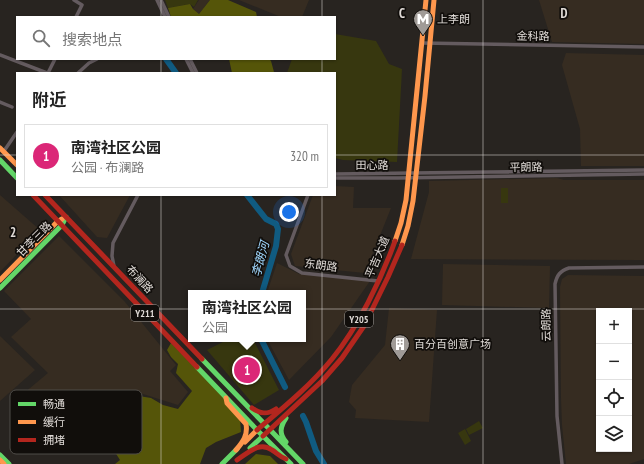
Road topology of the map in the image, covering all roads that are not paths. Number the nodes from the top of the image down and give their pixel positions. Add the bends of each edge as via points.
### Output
1 (74, 0) edge
2 (84, 0) edge
3 (156, 0) edge
4 (161, 0) edge
5 (426, 0) edge
6 (434, 0) edge
7 (82, 5) junction
8 (76, 16) edge
9 (164, 16) edge
10 (169, 16) edge
11 (422, 43) junction
12 (430, 43) junction
13 (644, 47) edge
14 (0, 55) edge
15 (54, 60) edge
16 (95, 60) edge
17 (186, 60) edge
18 (190, 60) edge
19 (44, 72) edge
20 (48, 72) edge
21 (79, 72) edge
22 (192, 72) edge
23 (196, 72) edge
24 (0, 102) edge
25 (12, 107) dead end
26 (16, 133) edge
27 (2, 150) edge
28 (0, 160) edge
29 (16, 164) edge
30 (644, 170) edge
31 (336, 174) edge
32 (644, 174) edge
33 (409, 176) junction
34 (416, 176) junction
35 (16, 177) edge
36 (336, 178) edge
37 (34, 196) edge
38 (46, 196) edge
39 (137, 196) edge
40 (308, 196) edge
41 (66, 217) junction
42 (59, 224) junction
43 (114, 266) junction
44 (644, 267) edge
45 (0, 280) edge
46 (378, 281) junction
47 (0, 288) edge
48 (294, 397) junction
49 (226, 398) junction
50 (241, 401) junction
51 (296, 405) junction
52 (264, 424) junction
53 (257, 430) junction
54 (270, 430) junction
55 (263, 436) junction
56 (236, 450) junction
57 (0, 455) edge
58 (286, 459) junction
59 (0, 460) edge
60 (235, 462) edge
61 (4, 464) edge
62 (9, 464) edge
63 (222, 464) edge
64 (290, 464) edge
65 (303, 464) edge
66 (562, 464) edge

1 - 7 street
2 - 7 street
3 - 9 street
4 - 10 street
5 - 11 main road, 平吉大道 / Y205
6 - 12 main road, 平吉大道 / Y205
7 - 8 street
11 - 12 street, 金科路
11 - 33 main road, 平吉大道 / Y205
12 - 13 street, 金科路
12 - 34 main road, 平吉大道 / Y205
14 - 19 street
15 - 20 street
16 - 21 street
17 - 22 street
18 - 23 street
24 - 25 street
26 - 27 street
27 - 29 main road
28 - 35 main road
30 - 34 street, 平朗路
31 - 33 street, 田心路
32 - 34 street, 平朗路
33 - 34 street, 平朗路
33 - 36 street, 田心路
33 - 46 main road, 平吉大道 / Y205 via 400,224
34 - 51 main road, 平吉大道 / Y205 via 408,226 388,277 364,326 332,370
37 - 42 main road, 布澜路 / Y211
38 - 41 main road, 布澜路 / Y211
39 - 43 street via 113,243
40 - 46 street, 东朗路 via 286,255 290,266 302,273
41 - 42 main road, 甘李三路
41 - 43 main road, 布澜路 / Y211
42 - 45 main road, 甘李三路
42 - 47 main road, 甘李三路
42 - 49 main road, 布澜路 / Y211
43 - 50 main road, 布澜路 / Y211
44 - 66 street, 云朗路 via 569,268 563,270 556,279 556,403
46 - 48 main road, 平吉大道 / Y205 via 357,322 336,354
48 - 50 main road via 285,400 270,413 264,414
48 - 52 main road, 平吉大道 / Y205
49 - 53 main road, 布澜路 / Y211
49 - 56 main road via 227,403 246,424 244,440
50 - 52 main road, 布澜路 / Y211
51 - 54 main road, 平吉大道 / Y205
51 - 65 main road via 283,421 280,434 302,459
52 - 53 main road, 平吉大道 / Y205
52 - 54 main road, 布澜路 / Y211
53 - 55 main road, 布澜路 / Y211
53 - 56 main road, 平吉大道
54 - 55 main road, 平吉大道 / Y205
54 - 65 main road, 布澜路 / Y211
55 - 58 main road, 布澜路 / Y211
55 - 60 main road, 平吉大道
56 - 63 main road, 平吉大道
57 - 62 main road
58 - 60 main road via 263,446 252,449
58 - 64 main road, 布澜路 / Y211
59 - 61 main road

